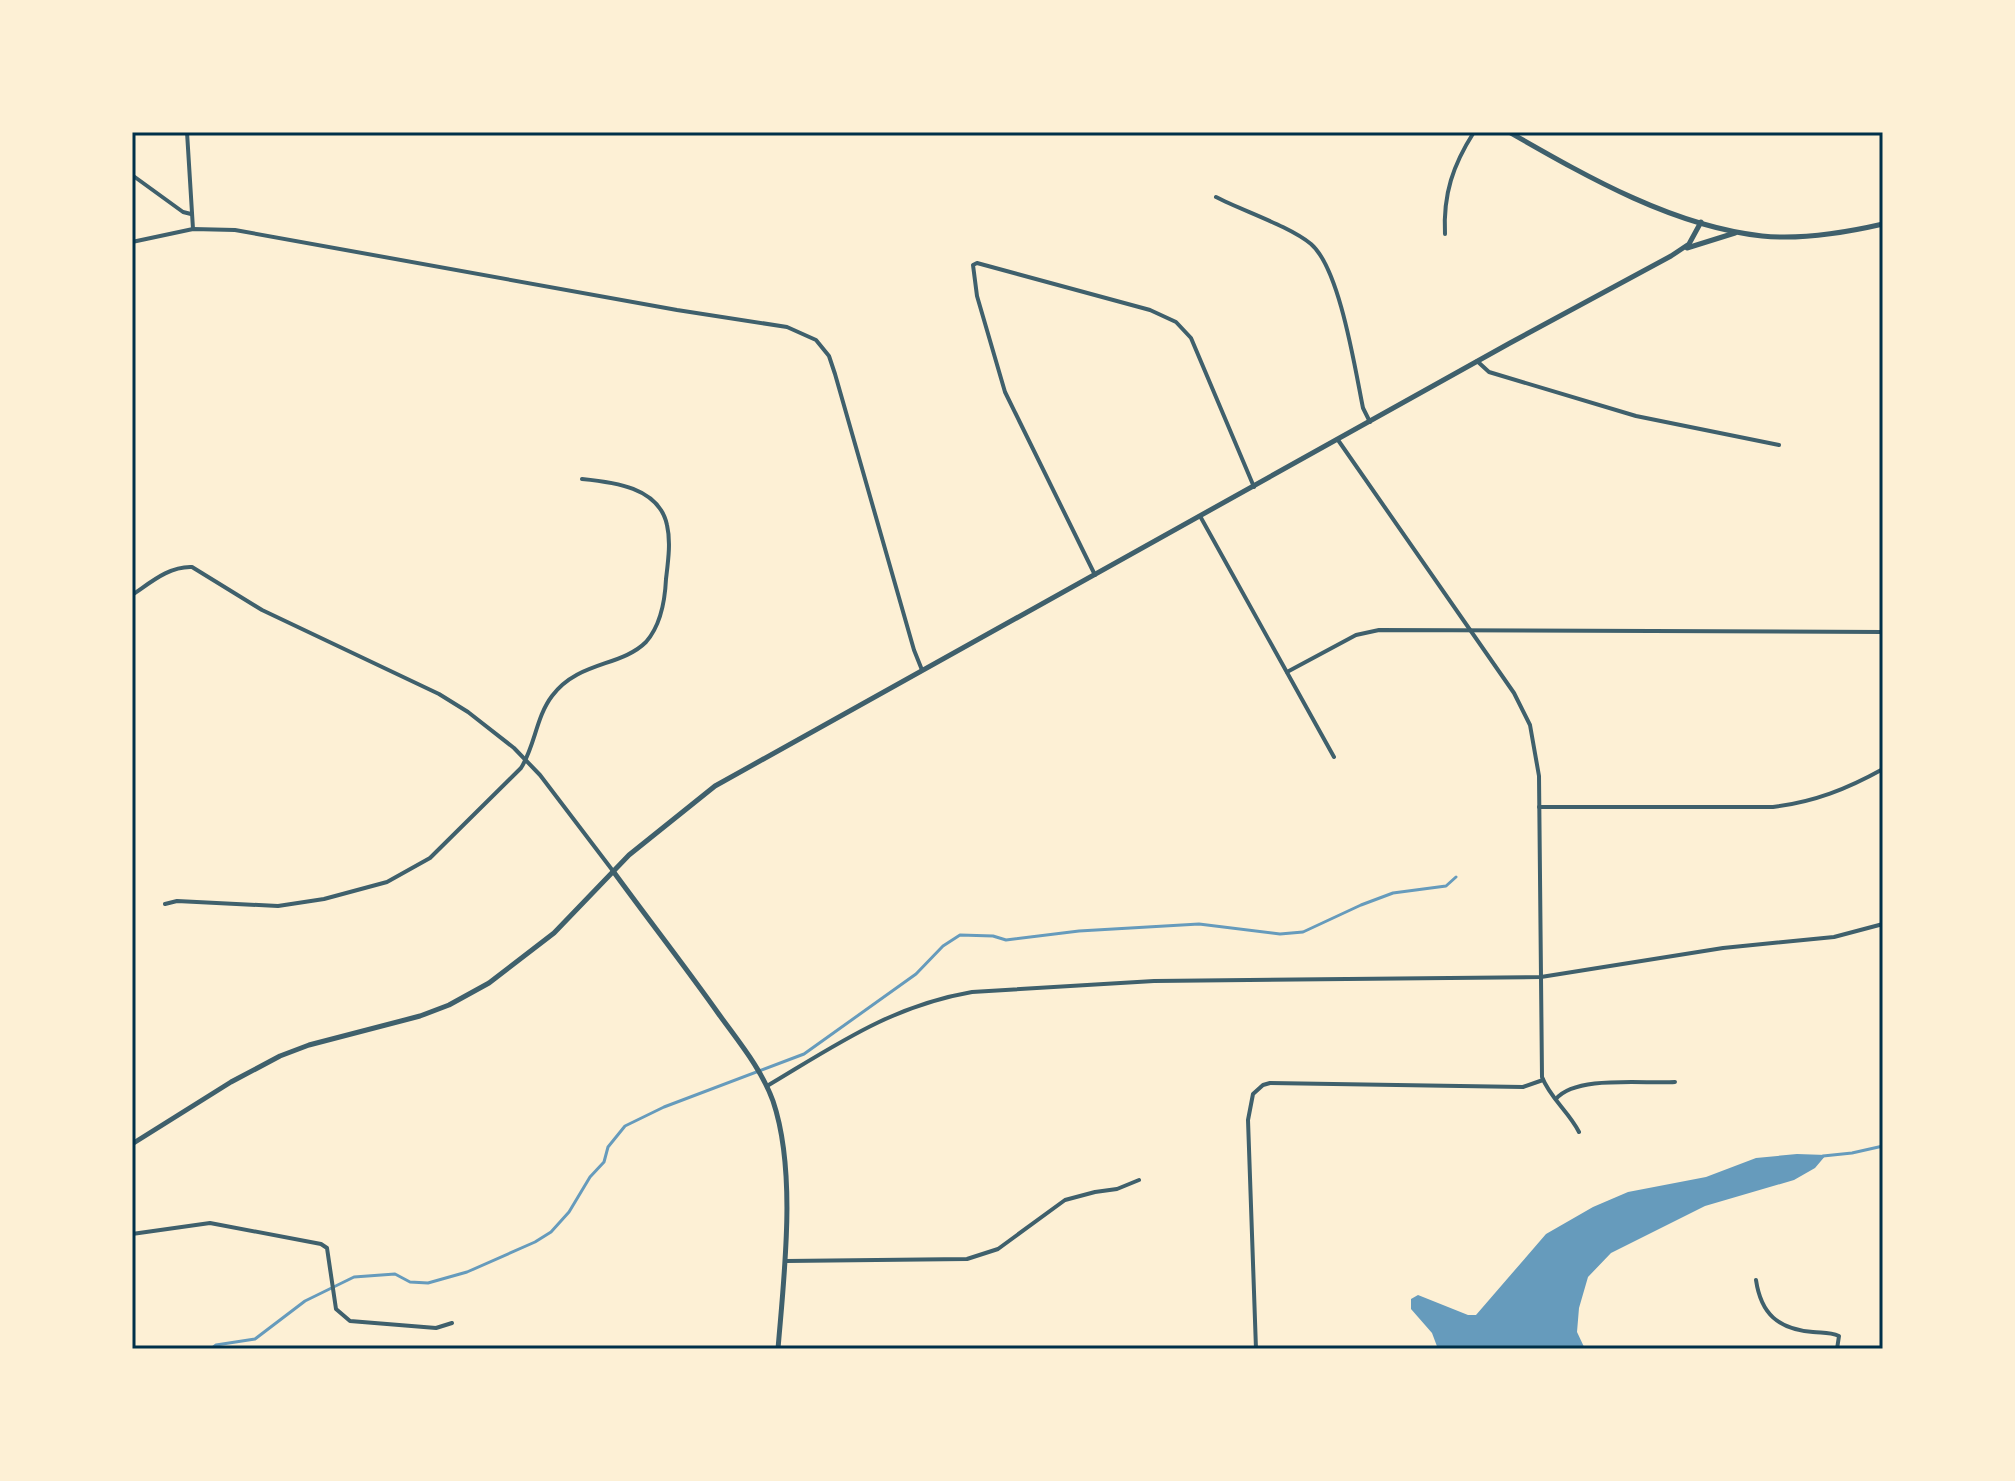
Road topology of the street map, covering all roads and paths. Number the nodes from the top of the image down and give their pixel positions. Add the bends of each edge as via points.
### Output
1 (187, 132) edge
2 (1474, 132) edge
3 (1509, 132) edge
4 (132, 175) edge
5 (1216, 197) dead end
6 (191, 214) junction
7 (1701, 222) junction
8 (1883, 224) edge
9 (193, 229) junction
10 (1739, 232) junction
11 (1445, 234) dead end
12 (132, 242) edge
13 (1682, 249) junction
14 (1477, 361) junction
15 (1370, 422) junction
16 (1338, 440) junction
17 (1779, 445) dead end
18 (582, 479) dead end
19 (1254, 487) junction
20 (1200, 516) junction
21 (1095, 575) junction
22 (132, 595) edge
23 (1471, 631) junction
24 (1883, 632) edge
25 (922, 670) junction
26 (1287, 672) junction
27 (1334, 757) dead end
28 (526, 760) junction
29 (1883, 769) edge
30 (1539, 807) junction
31 (613, 871) junction
32 (165, 904) dead end
33 (1883, 924) edge
34 (1541, 977) junction
35 (1543, 1080) junction
36 (1675, 1082) dead end
37 (767, 1086) junction
38 (1556, 1099) junction
39 (1579, 1132) dead end
40 (132, 1144) edge
41 (1139, 1180) dead end
42 (132, 1234) edge
43 (783, 1261) junction
44 (1756, 1280) dead end
45 (452, 1323) dead end
46 (778, 1349) edge
47 (1256, 1349) edge
48 (1837, 1349) edge

1 - 6 street
2 - 11 street via 1448,185
3 - 7 street via 1618,192
4 - 6 street
5 - 15 street via 1300,237 1323,258
6 - 9 street
7 - 10 street
7 - 13 street
8 - 10 street via 1808,236
9 - 12 street
9 - 25 street via 300,241 808,334 823,347 835,374
10 - 13 street
13 - 14 street
14 - 15 street
14 - 17 street via 1489,372 1618,411
15 - 16 street
16 - 19 street
16 - 23 street
18 - 28 street via 623,485 659,507 669,535 664,604 653,632 639,647 562,685 547,703
19 - 20 street
19 - 21 street via 1191,338 1176,322 1083,291 973,265 1005,392
20 - 21 street
20 - 26 street
21 - 25 street
22 - 28 street via 177,568 200,570 262,610 462,708
23 - 24 street
23 - 26 street via 1366,632
23 - 30 street via 1530,725
25 - 31 street via 715,786
26 - 27 street
28 - 31 street
28 - 32 street via 430,858 387,882 301,904
29 - 30 street via 1834,794 1798,804
30 - 34 street
31 - 37 street
31 - 40 street via 535,950 462,999 280,1056
33 - 34 street via 1822,939 1723,948
34 - 35 street
34 - 37 street via 1154,981 972,992 896,1012
35 - 38 street
35 - 47 street via 1523,1087 1270,1083 1257,1089 1248,1120
36 - 38 street via 1587,1085
37 - 43 street via 783,1149
38 - 39 street
41 - 43 street via 1065,1200 998,1249 967,1259
42 - 45 street via 210,1223 321,1244 327,1248 336,1309 350,1321 436,1328
43 - 46 street
44 - 48 street via 1760,1302 1770,1315 1801,1330 1839,1336

